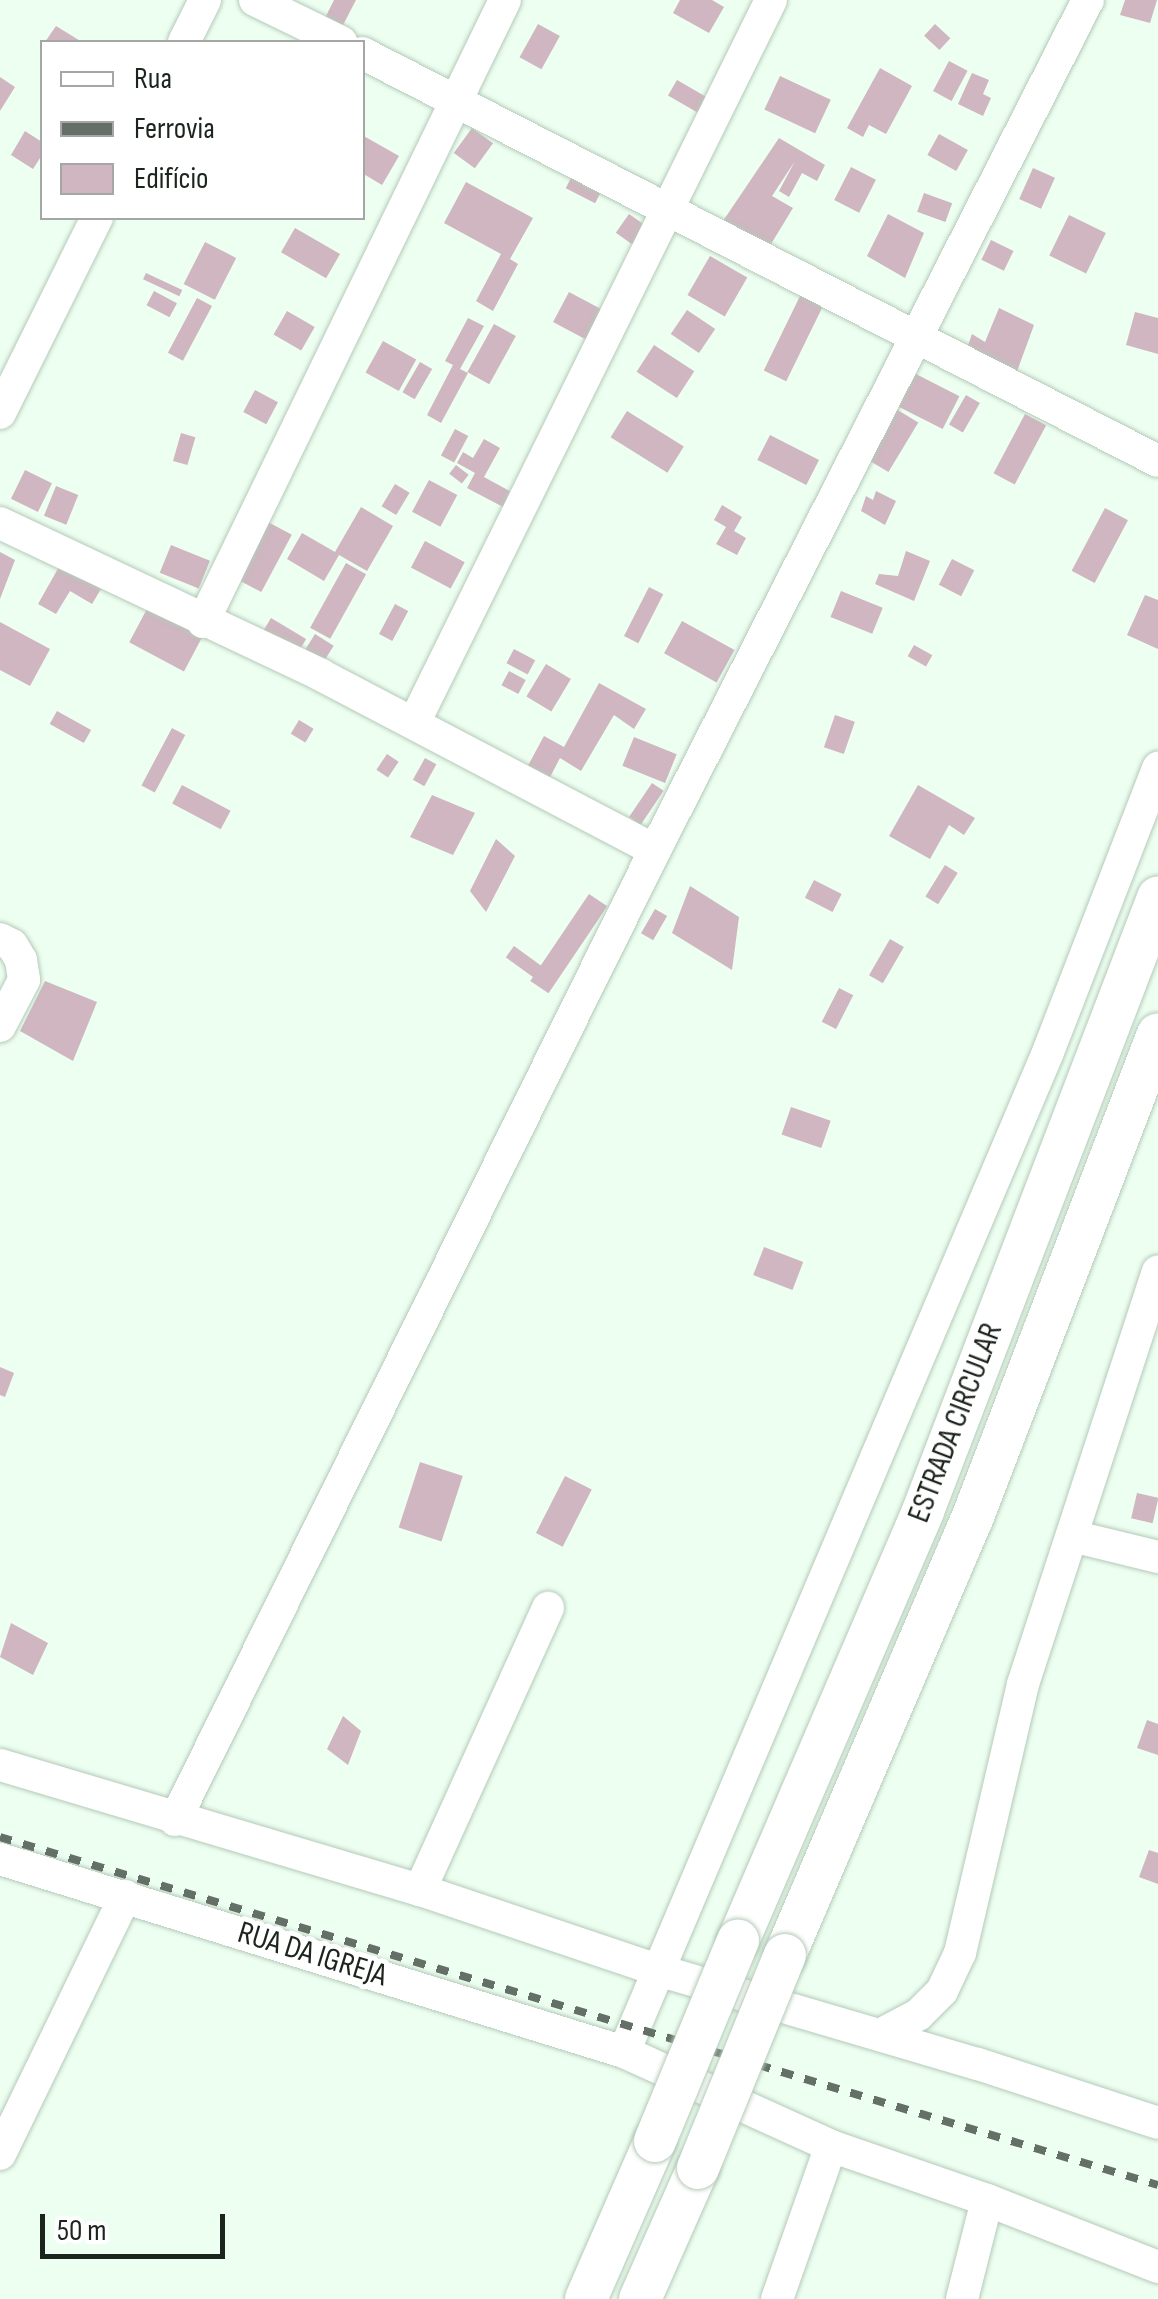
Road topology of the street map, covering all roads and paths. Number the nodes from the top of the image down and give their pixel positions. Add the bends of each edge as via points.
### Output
1 (205, 0) edge
2 (256, 0) edge
3 (506, 0) edge
4 (771, 0) edge
5 (1083, 2) edge
6 (185, 40) edge
7 (337, 40) edge
8 (365, 54) edge
9 (454, 98) junction
10 (670, 209) junction
11 (96, 220) edge
12 (918, 340) junction
13 (0, 413) edge
14 (1158, 461) edge
15 (0, 523) edge
16 (203, 622) junction
17 (414, 722) junction
18 (1158, 768) edge
19 (655, 850) junction
20 (1158, 898) edge
21 (0, 939) edge
22 (0, 1026) edge
23 (1158, 1034) edge
24 (1158, 1272) edge
25 (1072, 1536) junction
26 (1158, 1557) edge
27 (548, 1608) dead end
28 (0, 1765) edge
29 (175, 1820) junction
30 (0, 1859) edge
31 (420, 1890) junction
32 (125, 1896) junction
33 (661, 1970) junction
34 (880, 2035) junction
35 (624, 2052) junction
36 (1158, 2123) edge
37 (831, 2146) junction
38 (0, 2154) edge
39 (987, 2200) junction
40 (1158, 2267) edge
41 (586, 2299) edge
42 (640, 2299) edge
43 (777, 2299) edge
44 (962, 2299) edge

1 - 6 street
2 - 7 street
3 - 9 street
4 - 10 street
5 - 12 street
8 - 9 street
9 - 10 street
9 - 16 street
10 - 12 street
10 - 17 street
11 - 13 street
12 - 14 street
12 - 19 street
15 - 16 street
16 - 17 street
17 - 19 street
18 - 33 street via 1048,1052
19 - 29 street
20 - 41 main road, ESTRADA CIRCULAR, bridge via 923,1511
21 - 22 street via 21,960 24,980
23 - 42 main road, ESTRADA CIRCULAR, bridge via 972,1519
24 - 25 street
25 - 26 street
25 - 34 street via 1002,1758 960,1953 942,1991 918,2015
27 - 31 street
28 - 29 street
29 - 31 street
30 - 32 street, RUA DA IGREJA
31 - 33 street
32 - 35 street, RUA DA IGREJA
32 - 38 street
33 - 34 street
33 - 35 street
34 - 36 street
35 - 37 street, RUA DA IGREJA
37 - 39 street, RUA DA IGREJA
37 - 43 street
39 - 40 street, RUA DA IGREJA
39 - 44 street

